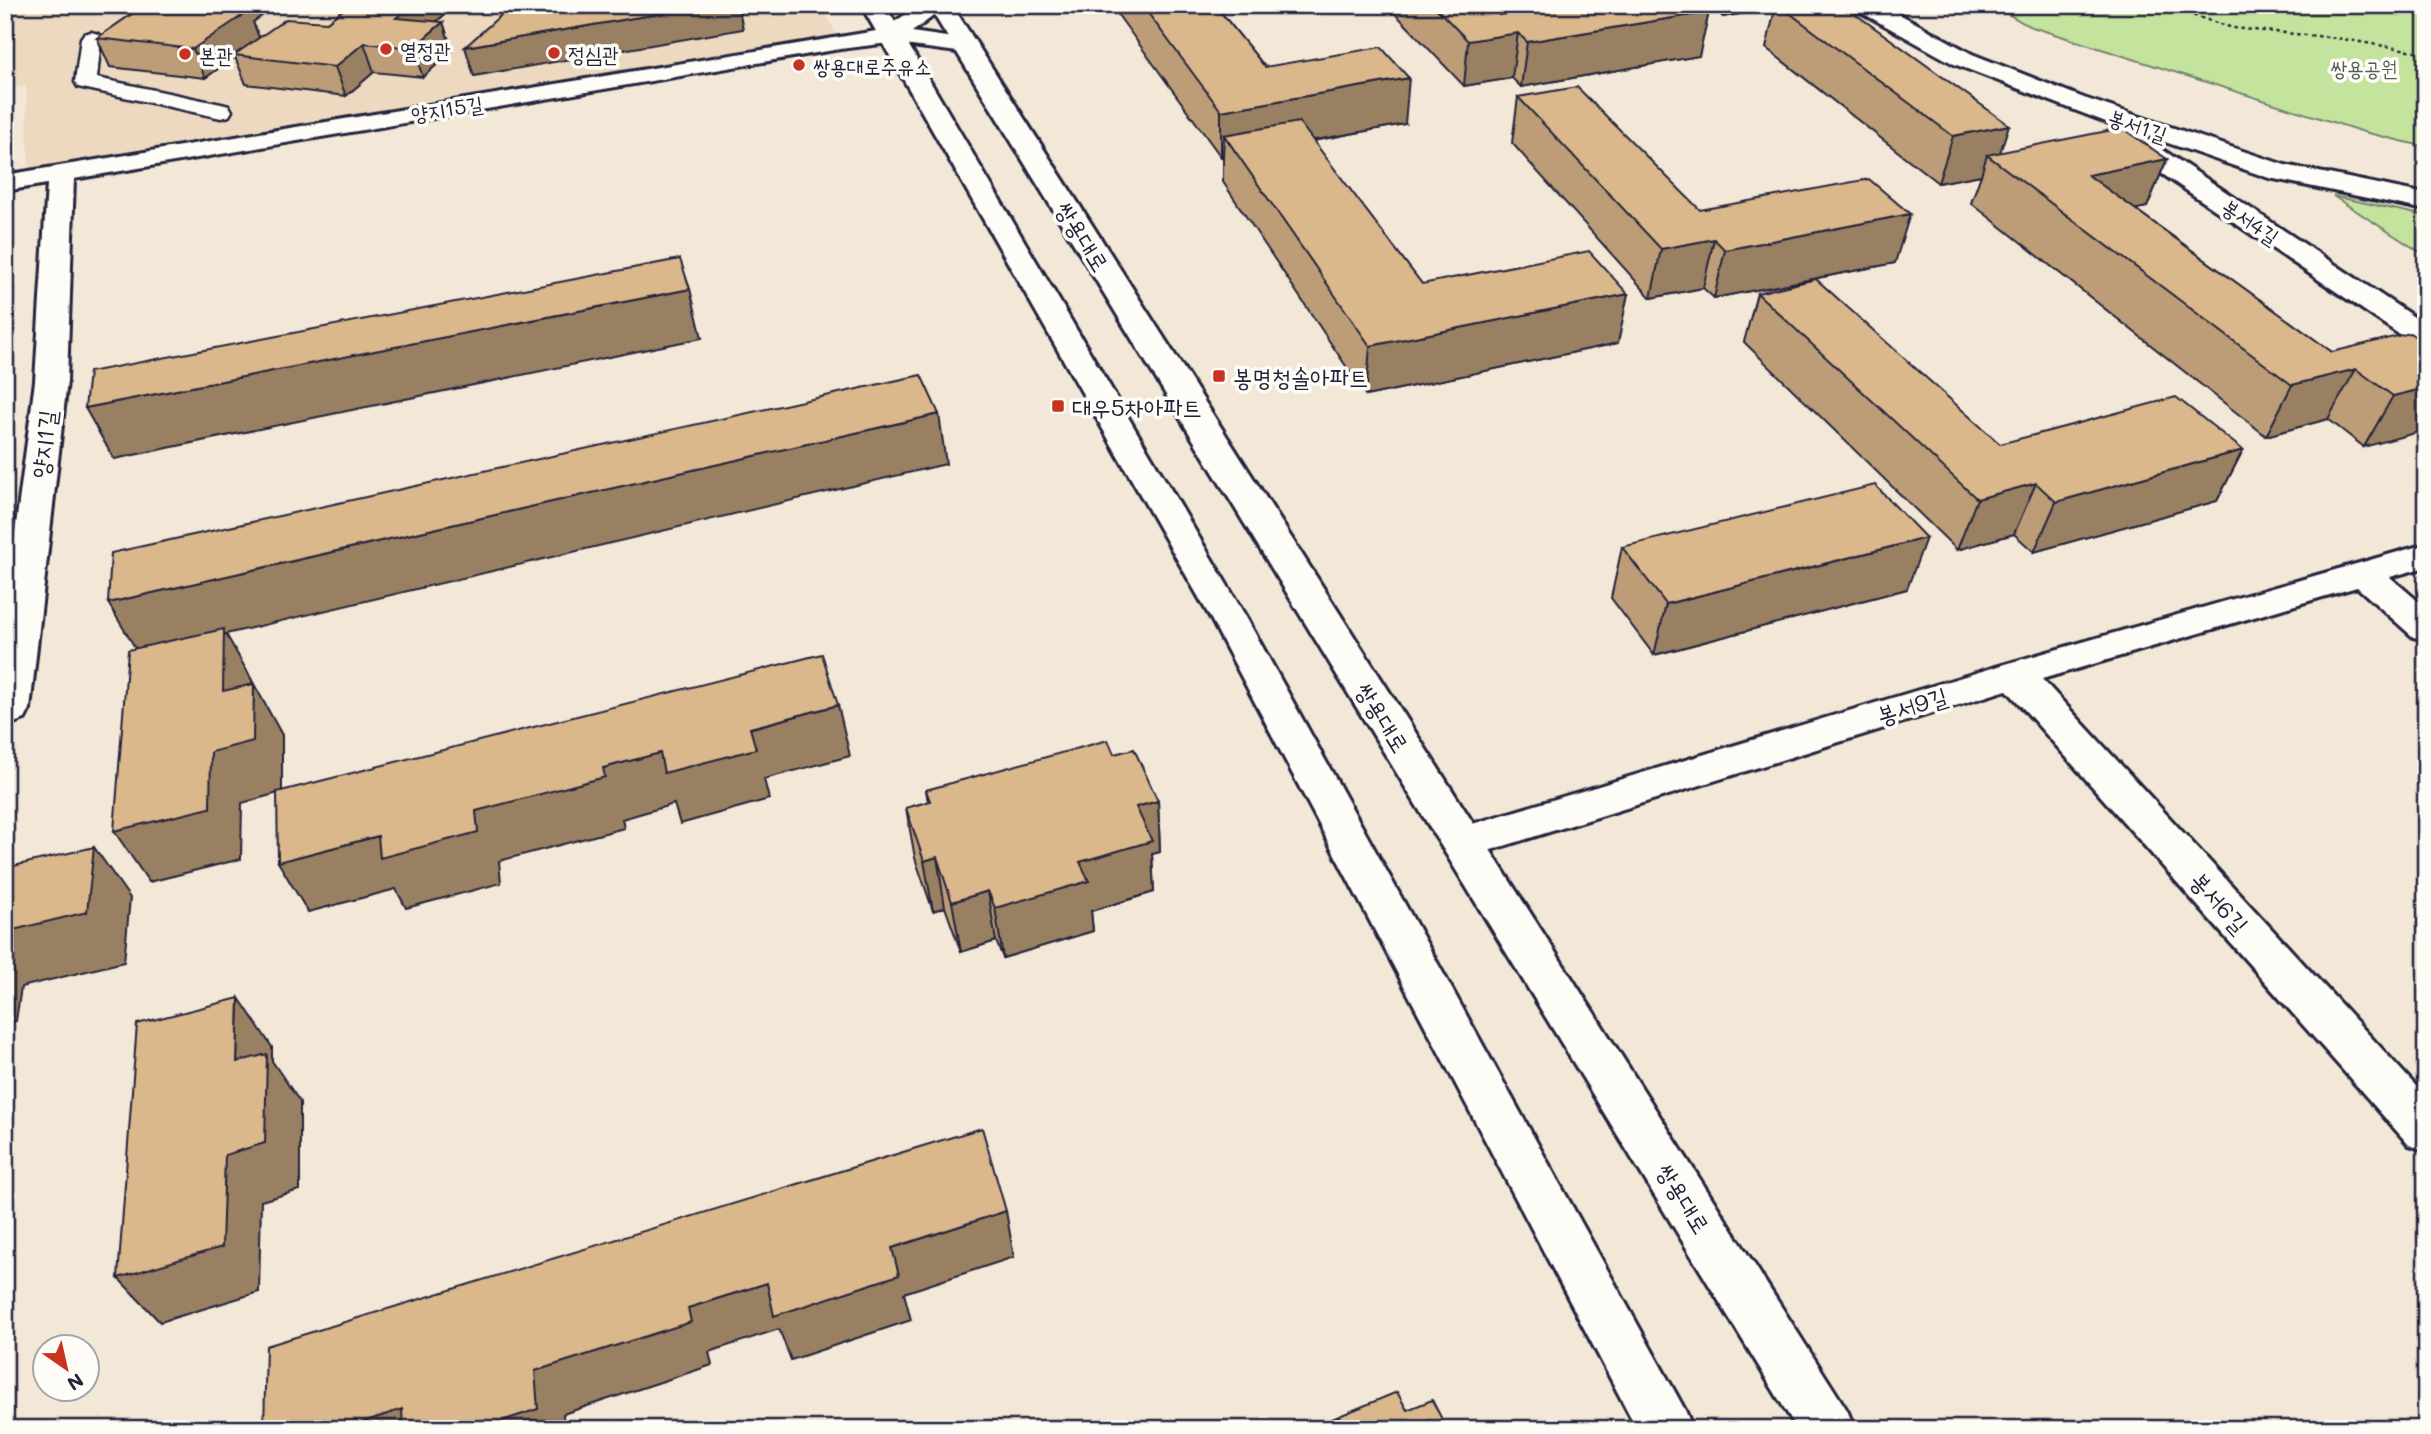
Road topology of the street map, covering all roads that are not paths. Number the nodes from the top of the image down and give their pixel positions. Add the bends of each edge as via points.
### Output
1 (938, 5) edge
2 (1865, 5) edge
3 (881, 21) edge
4 (91, 38) dead end
5 (965, 46) junction
6 (2075, 103) junction
7 (221, 111) dead end
8 (61, 172) junction
9 (5, 183) edge
10 (2426, 202) edge
11 (2426, 339) edge
12 (2426, 555) edge
13 (2364, 574) junction
14 (2426, 628) edge
15 (2015, 674) junction
16 (5, 712) edge
17 (1462, 843) junction
18 (2426, 1130) edge
19 (1666, 1429) edge
20 (1828, 1429) edge

1 - 3 street
1 - 5 street, 쌍용대로
2 - 6 street, 봉서1길 via 1963,58
3 - 5 street
3 - 8 street, 양지15길
3 - 19 street via 1228,617
4 - 7 lane via 86,82
5 - 17 street, 쌍용대로
6 - 10 street, 봉서1길 via 2279,172
6 - 11 street, 봉서4길
8 - 9 street, 양지15길
8 - 16 street, 양지1길 via 51,381 11,709
12 - 13 street, 봉서9길
13 - 14 street
13 - 15 street, 봉서9길
15 - 17 street, 봉서9길
15 - 18 street, 봉서6길
17 - 20 street, 쌍용대로

